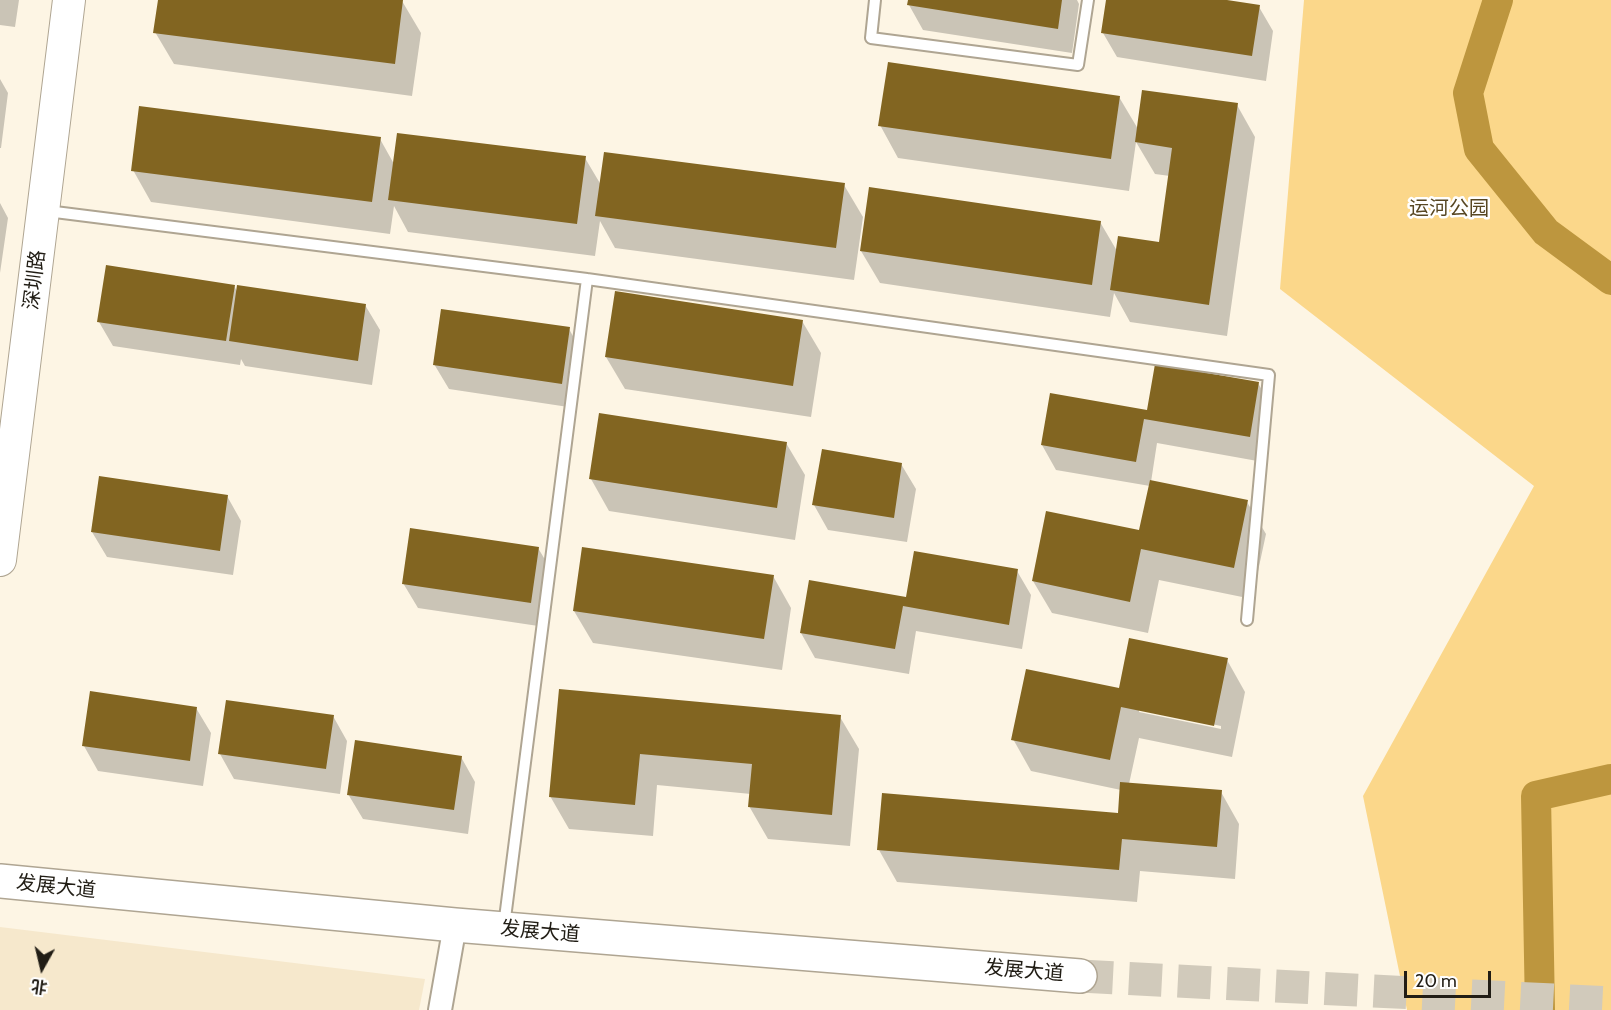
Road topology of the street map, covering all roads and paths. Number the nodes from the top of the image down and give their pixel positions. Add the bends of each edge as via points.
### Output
1 (69, 0) edge
2 (875, 0) edge
3 (1088, 0) edge
4 (43, 210) junction
5 (586, 279) junction
6 (0, 560) edge
7 (1247, 620) dead end
8 (0, 881) edge
9 (455, 925) junction
10 (503, 929) junction
11 (1080, 976) tunnel mouth
12 (440, 1010) edge

1 - 4 street, 深圳路
2 - 3 lane via 871,38 1078,65
4 - 5 lane
4 - 6 street, 深圳路 via 14,409
5 - 7 lane via 1269,375
5 - 10 lane
8 - 9 main road, 发展大道
9 - 10 main road, 发展大道
9 - 12 street
10 - 11 main road, 发展大道

